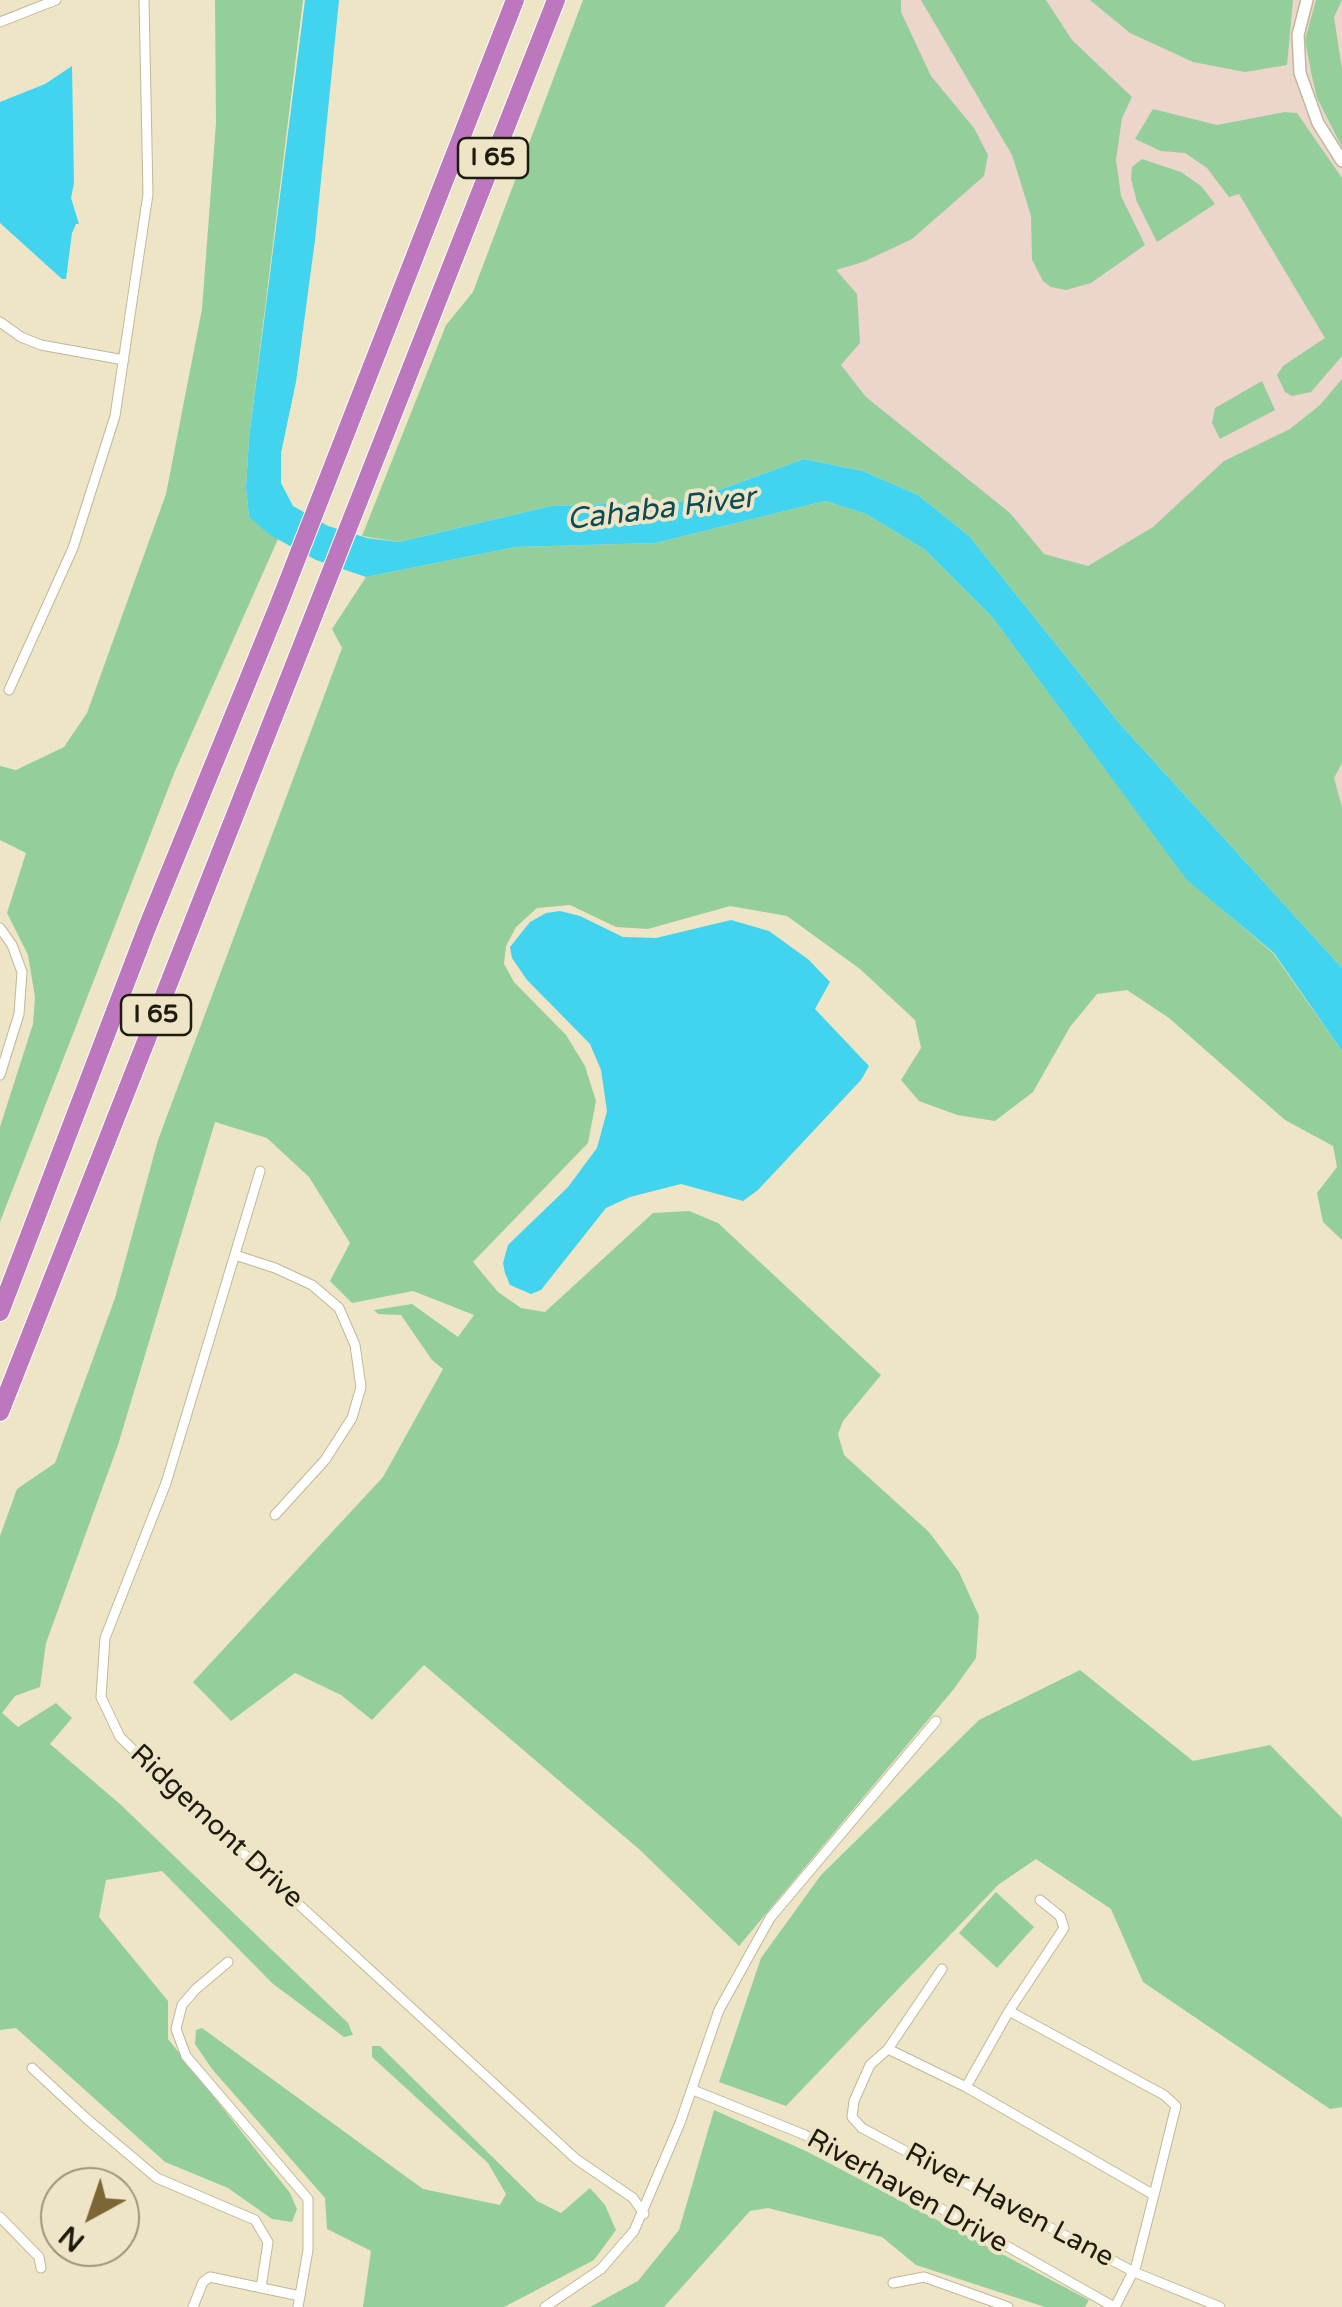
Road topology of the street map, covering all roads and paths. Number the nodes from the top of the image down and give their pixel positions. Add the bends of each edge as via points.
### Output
1 (56, 0) edge
2 (144, 0) edge
3 (514, 0) edge
4 (556, 0) edge
5 (1307, 0) edge
6 (0, 22) edge
7 (1342, 161) edge
8 (0, 322) edge
9 (124, 360) junction
10 (10, 690) dead end
11 (0, 928) edge
12 (0, 1075) edge
13 (260, 1171) dead end
14 (235, 1255) junction
15 (0, 1312) edge
16 (0, 1412) edge
17 (275, 1515) dead end
18 (936, 1721) dead end
19 (1040, 1900) dead end
20 (228, 1962) dead end
21 (942, 1969) dead end
22 (1008, 2011) junction
23 (888, 2049) junction
24 (32, 2068) dead end
25 (966, 2087) junction
26 (693, 2090) junction
27 (1154, 2194) junction
28 (644, 2214) junction
29 (0, 2218) edge
30 (41, 2268) dead end
31 (1134, 2272) junction
32 (893, 2284) dead end
33 (262, 2288) junction
34 (299, 2302) edge
35 (192, 2307) edge
36 (545, 2307) edge
37 (1008, 2307) edge
38 (1115, 2307) edge
39 (1220, 2307) edge

1 - 6 street
2 - 9 street via 148,194
3 - 15 highway, I 65
4 - 16 highway, I 65
5 - 7 street via 1298,35 1300,73 1318,123
8 - 9 street via 40,345
9 - 10 street via 112,430 73,548
11 - 12 street via 22,972
13 - 14 street, Ridgemont Drive
14 - 17 street via 312,1285 338,1308 355,1345 361,1387 352,1418
14 - 28 street, Ridgemont Drive via 166,1483 105,1638 102,1697 120,1737 184,1799
18 - 26 street via 770,1918 719,2010
19 - 22 street via 1064,1928
20 - 34 street via 182,2005 176,2028 186,2056 308,2199
21 - 23 street, River Haven Lane
22 - 25 street
22 - 27 street, River Haven Lane via 1176,2106
23 - 25 street
23 - 31 street, River Haven Lane via 870,2065 854,2101 852,2117 862,2128
24 - 33 street via 157,2178 255,2220 268,2242
25 - 27 street
26 - 28 street
26 - 38 street, Riverhaven Drive via 780,2122
27 - 31 street, River Haven Lane
28 - 36 street via 601,2269
29 - 30 street via 39,2257
31 - 38 street, River Haven Lane
31 - 39 street, River Haven Lane
32 - 37 street via 924,2276
33 - 34 street
33 - 35 street via 210,2278

